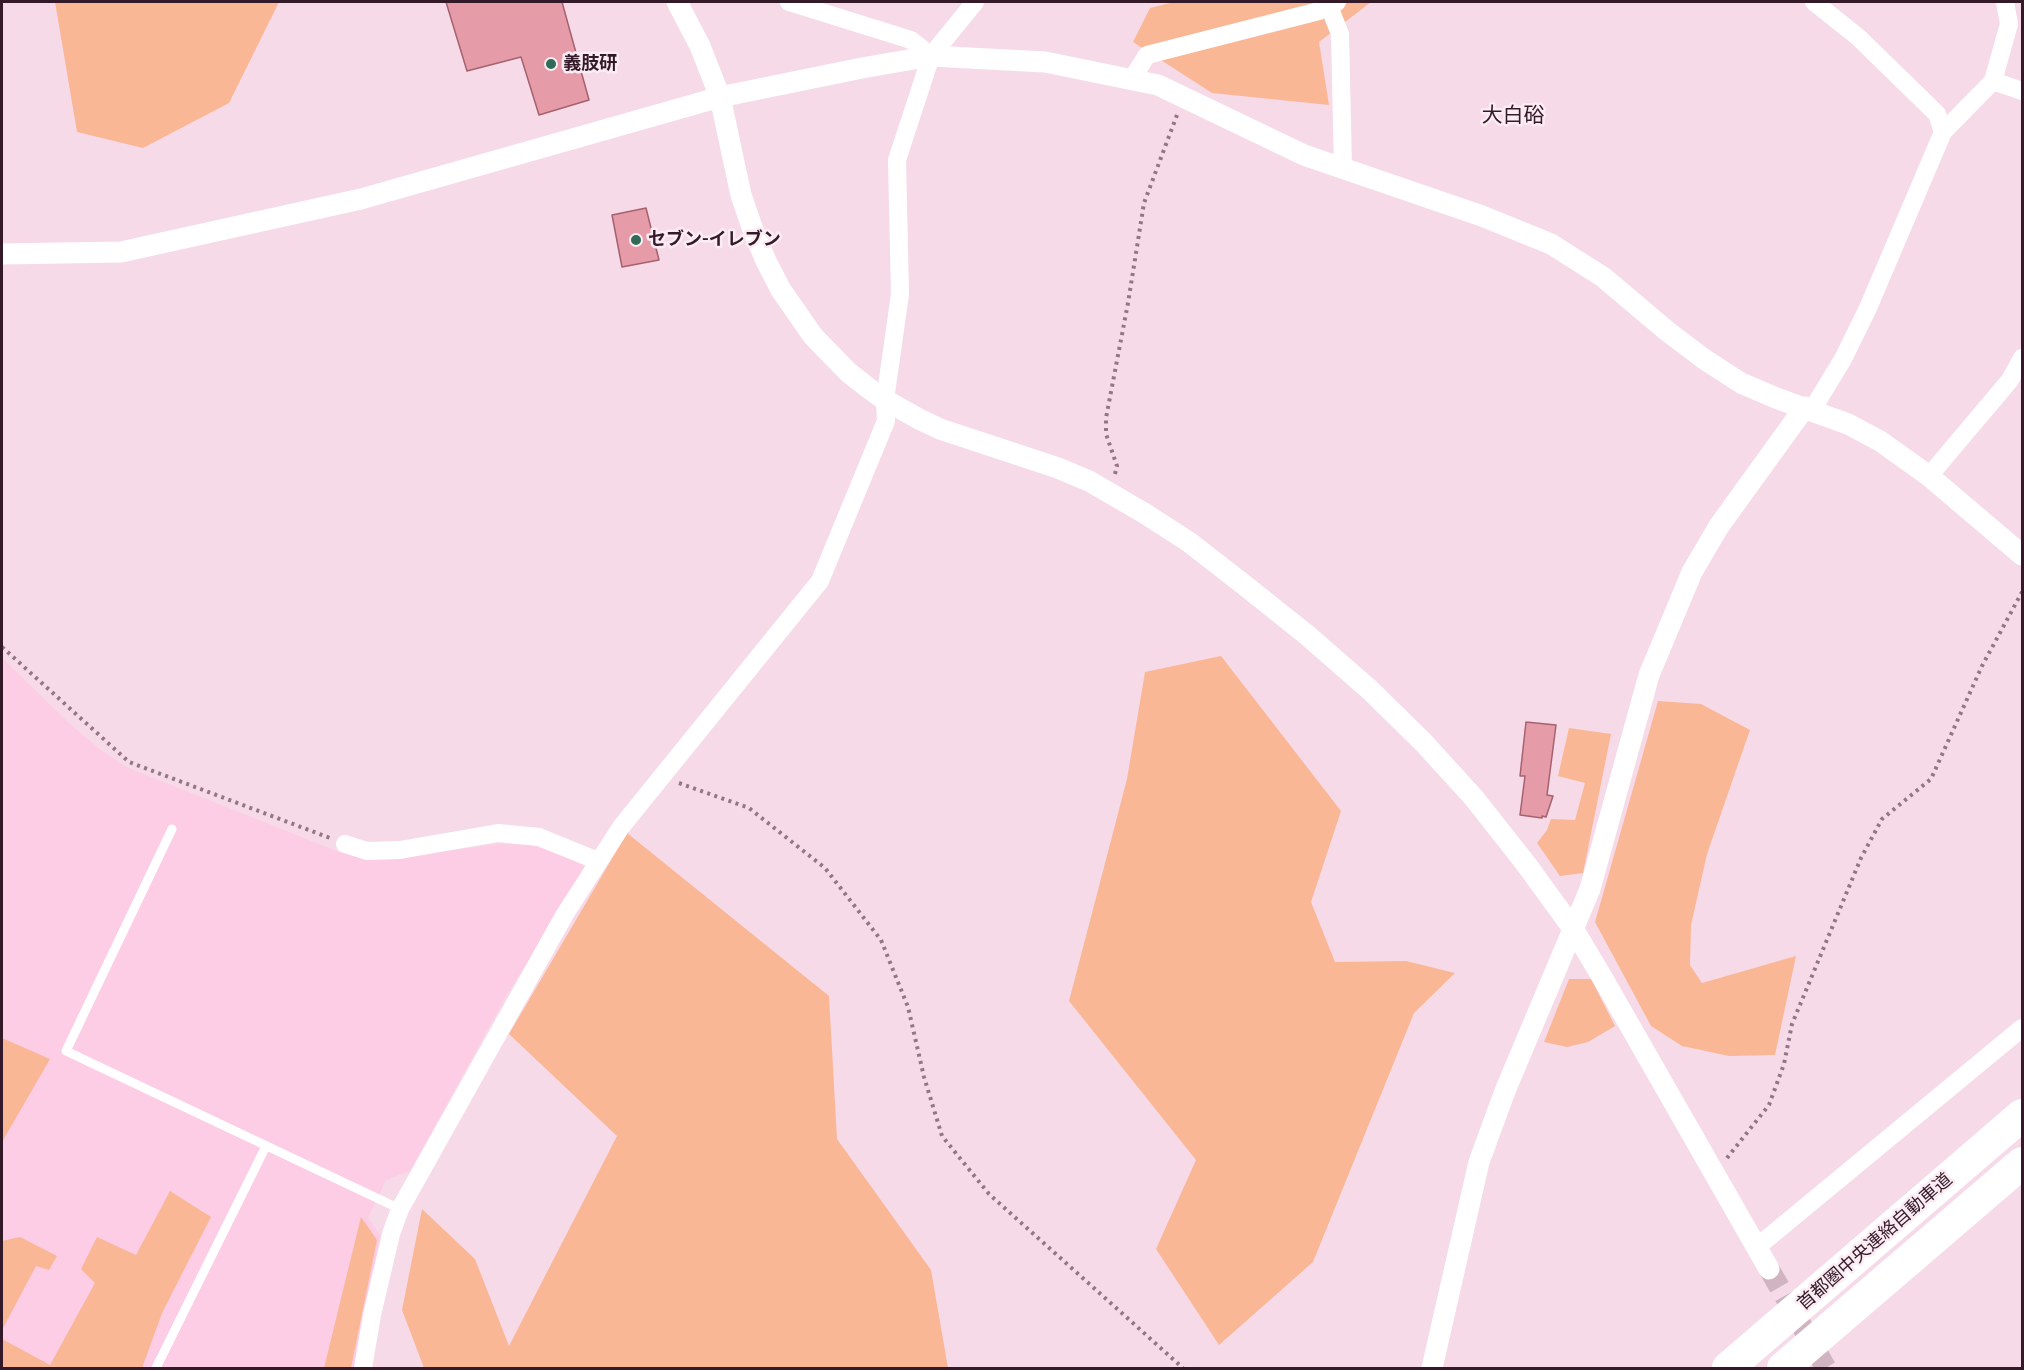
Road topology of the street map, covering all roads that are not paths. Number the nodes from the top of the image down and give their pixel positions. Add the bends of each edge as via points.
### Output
1 (677, 2) edge
2 (789, 2) edge
3 (975, 2) edge
4 (1814, 2) edge
5 (2005, 2) edge
6 (1330, 3) edge
7 (931, 56) junction
8 (1132, 79) junction
9 (1993, 81) junction
10 (2022, 91) edge
11 (720, 97) junction
12 (1942, 132) junction
13 (1343, 168) junction
14 (2, 254) edge
15 (2022, 358) edge
16 (885, 400) junction
17 (1808, 408) junction
18 (1929, 476) junction
19 (2022, 555) edge
20 (172, 829) dead end
21 (345, 844) road end
22 (598, 861) junction
23 (1574, 930) junction
24 (2022, 1028) edge
25 (2022, 1115) edge
26 (266, 1146) junction
27 (2022, 1163) edge
28 (400, 1209) junction
29 (1757, 1247) junction
30 (1769, 1269) tunnel mouth
31 (156, 1368) edge
32 (363, 1368) edge
33 (1432, 1368) edge
34 (1728, 1368) edge
35 (1783, 1368) edge

1 - 11 street
2 - 7 street via 911,40
3 - 7 street
4 - 12 street via 1858,37 1937,114
5 - 9 street via 2009,24
6 - 8 street via 1319,11 1147,55
6 - 13 street via 1340,34
7 - 8 street via 1045,62
7 - 11 street
7 - 16 street via 897,160 900,294
8 - 13 street via 1158,85 1304,155
9 - 10 street
9 - 12 street
11 - 14 street via 361,199 121,252
11 - 16 street via 744,204 765,261 802,322 848,372
12 - 17 street via 1868,308 1843,359
13 - 17 street via 1551,244 1603,277 1721,370 1765,394
15 - 18 street via 2010,380
16 - 22 street via 886,421 820,581 621,827
16 - 23 street via 940,429 1058,468 1109,493 1189,542 1307,635 1424,743 1474,798
17 - 18 street via 1880,441
17 - 23 street via 1719,526 1692,572 1649,675 1590,889
18 - 19 street
20 - 26 lane via 66,1051
21 - 22 street via 368,851 400,850 498,833 539,837
22 - 28 street
23 - 29 street
23 - 33 street via 1479,1162
24 - 29 street
25 - 34 highway, 首都圏中央連絡自動車道
26 - 28 lane
26 - 31 lane
27 - 35 highway, 首都圏中央連絡自動車道
28 - 32 street via 384,1264
29 - 30 street

